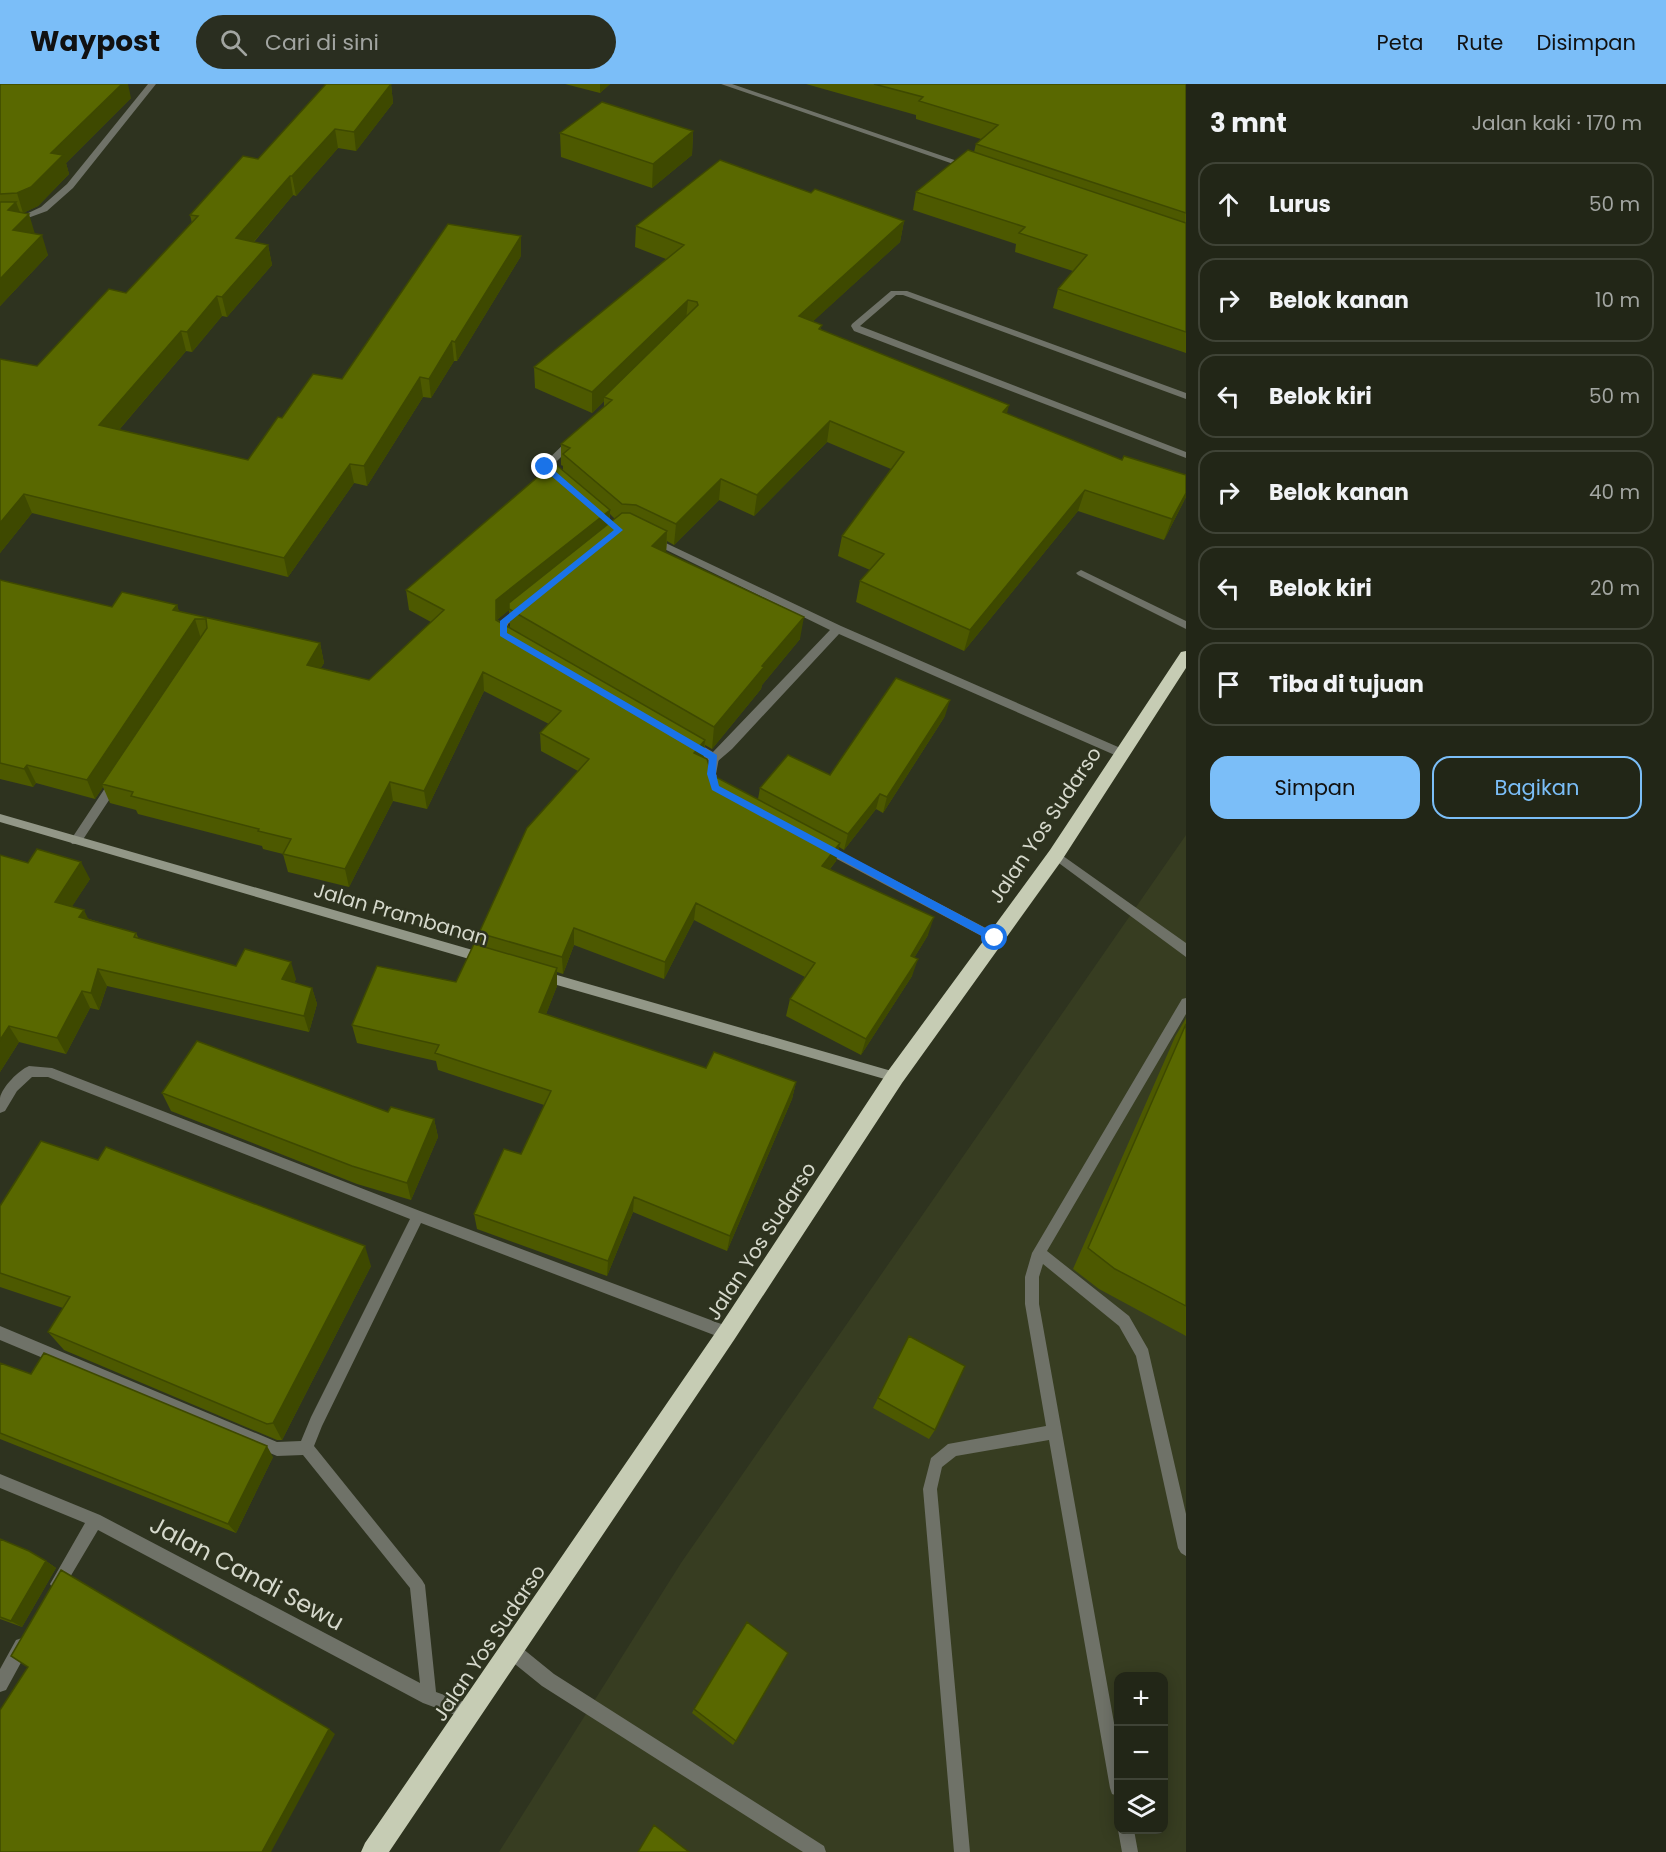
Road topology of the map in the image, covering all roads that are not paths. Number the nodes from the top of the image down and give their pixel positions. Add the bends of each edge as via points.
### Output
1 (152, 84) edge
2 (725, 84) edge
3 (972, 167) edge
4 (0, 217) edge
5 (1186, 396) edge
6 (580, 434) edge
7 (1186, 455) edge
8 (570, 488) edge
9 (641, 534) edge
10 (1082, 573) dead end
11 (530, 602) edge
12 (1186, 625) edge
13 (837, 629) junction
14 (513, 640) edge
15 (1186, 657) edge
16 (683, 740) edge
17 (1121, 753) junction
18 (714, 758) junction
19 (122, 772) edge
20 (725, 793) edge
21 (0, 818) edge
22 (808, 838) edge
23 (76, 841) junction
24 (1056, 855) junction
25 (995, 938) junction
26 (1186, 952) edge
27 (499, 963) edge
28 (533, 973) edge
29 (1186, 1003) edge
30 (896, 1077) junction
31 (0, 1107) edge
32 (418, 1216) junction
33 (1039, 1253) junction
34 (0, 1333) edge
35 (727, 1333) junction
36 (1055, 1432) junction
37 (306, 1448) junction
38 (0, 1481) edge
39 (95, 1520) junction
40 (1186, 1548) edge
41 (48, 1602) edge
42 (30, 1633) edge
43 (511, 1650) junction
44 (0, 1684) edge
45 (429, 1697) junction
46 (469, 1712) junction
47 (1118, 1780) edge
48 (1127, 1834) edge
49 (374, 1852) edge
50 (818, 1852) edge
51 (962, 1852) edge
52 (1130, 1852) edge

1 - 4 street via 70,186 44,209 25,217
2 - 3 street
5 - 7 street via 904,293 894,292 855,326
6 - 8 street via 545,467
9 - 13 street
10 - 12 street
11 - 14 street via 503,623 503,634
13 - 17 street
13 - 18 street
15 - 17 highway, Jalan Yos Sudarso
16 - 18 street
17 - 24 highway, Jalan Yos Sudarso
18 - 20 street via 711,774 715,788
19 - 23 street
21 - 23 street, Jalan Prambanan
22 - 25 street
23 - 27 street, Jalan Prambanan
24 - 25 highway, Jalan Yos Sudarso
24 - 26 street
25 - 30 highway, Jalan Yos Sudarso
28 - 30 street
29 - 33 street
30 - 35 highway, Jalan Yos Sudarso
31 - 32 street via 29,1071 48,1072
32 - 35 street
32 - 37 street
33 - 36 street via 1032,1277 1032,1304
33 - 40 street via 1124,1321 1143,1354
34 - 37 street via 276,1449
35 - 43 highway, Jalan Yos Sudarso
36 - 47 street
36 - 51 street via 953,1449 936,1463 930,1489
37 - 45 street via 417,1585
38 - 39 street, Jalan Candi Sewu
39 - 41 street
39 - 45 street, Jalan Candi Sewu
42 - 44 street
43 - 46 highway, Jalan Yos Sudarso
43 - 50 street via 548,1680
45 - 46 street, Jalan Candi Sewu
46 - 49 highway, Jalan Yos Sudarso
48 - 52 street

